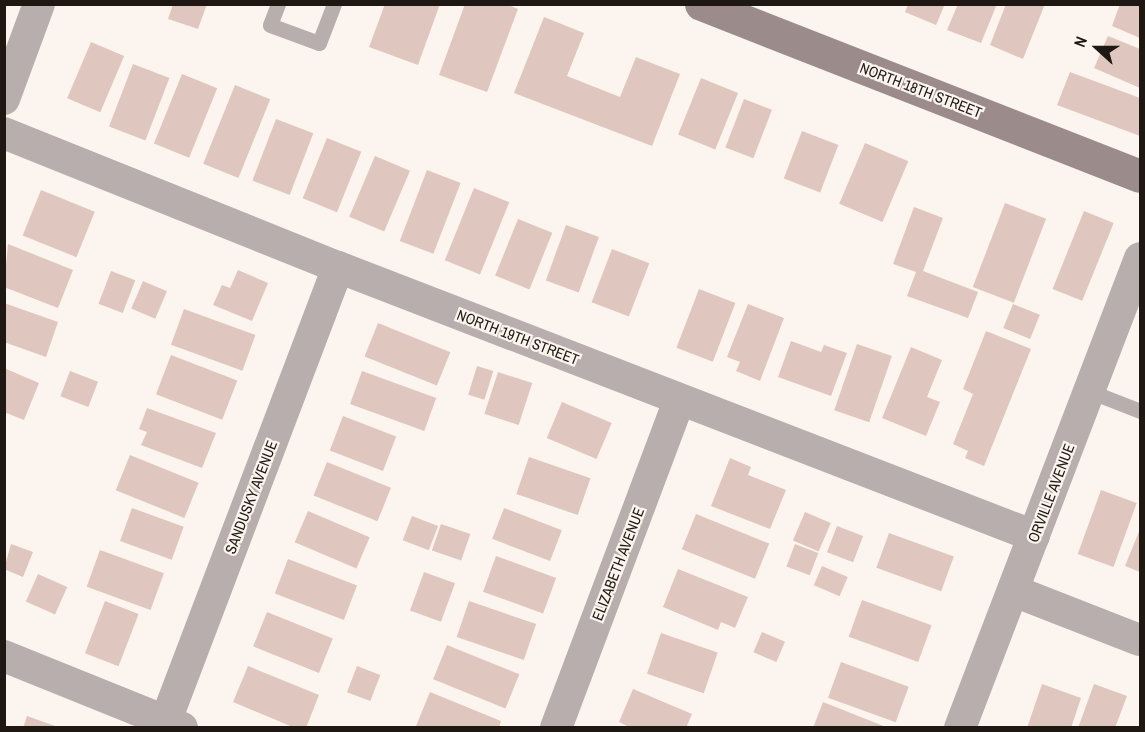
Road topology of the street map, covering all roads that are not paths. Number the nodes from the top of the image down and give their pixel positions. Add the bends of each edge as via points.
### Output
1 (39, 4) edge
2 (278, 4) edge
3 (334, 4) edge
4 (701, 4) edge
5 (4, 99) edge
6 (4, 133) edge
7 (1140, 176) edge
8 (1140, 258) edge
9 (338, 267) junction
10 (1089, 391) junction
11 (680, 400) junction
12 (1140, 411) edge
13 (1034, 536) junction
14 (1014, 591) junction
15 (1140, 640) edge
16 (4, 656) edge
17 (170, 725) edge
18 (556, 728) edge
19 (960, 728) edge

1 - 5 street
2 - 3 lane via 270,25 319,43
4 - 7 main road, NORTH 18TH STREET
6 - 9 street, NORTH 19TH STREET
8 - 10 street, ORVILLE AVENUE
9 - 11 street, NORTH 19TH STREET
9 - 17 street, SANDUSKY AVENUE
10 - 12 lane
10 - 13 street, ORVILLE AVENUE
11 - 13 street, NORTH 19TH STREET
11 - 18 street, ELIZABETH AVENUE
13 - 14 street, ORVILLE AVENUE
14 - 15 street
14 - 19 street, ORVILLE AVENUE
16 - 17 street

